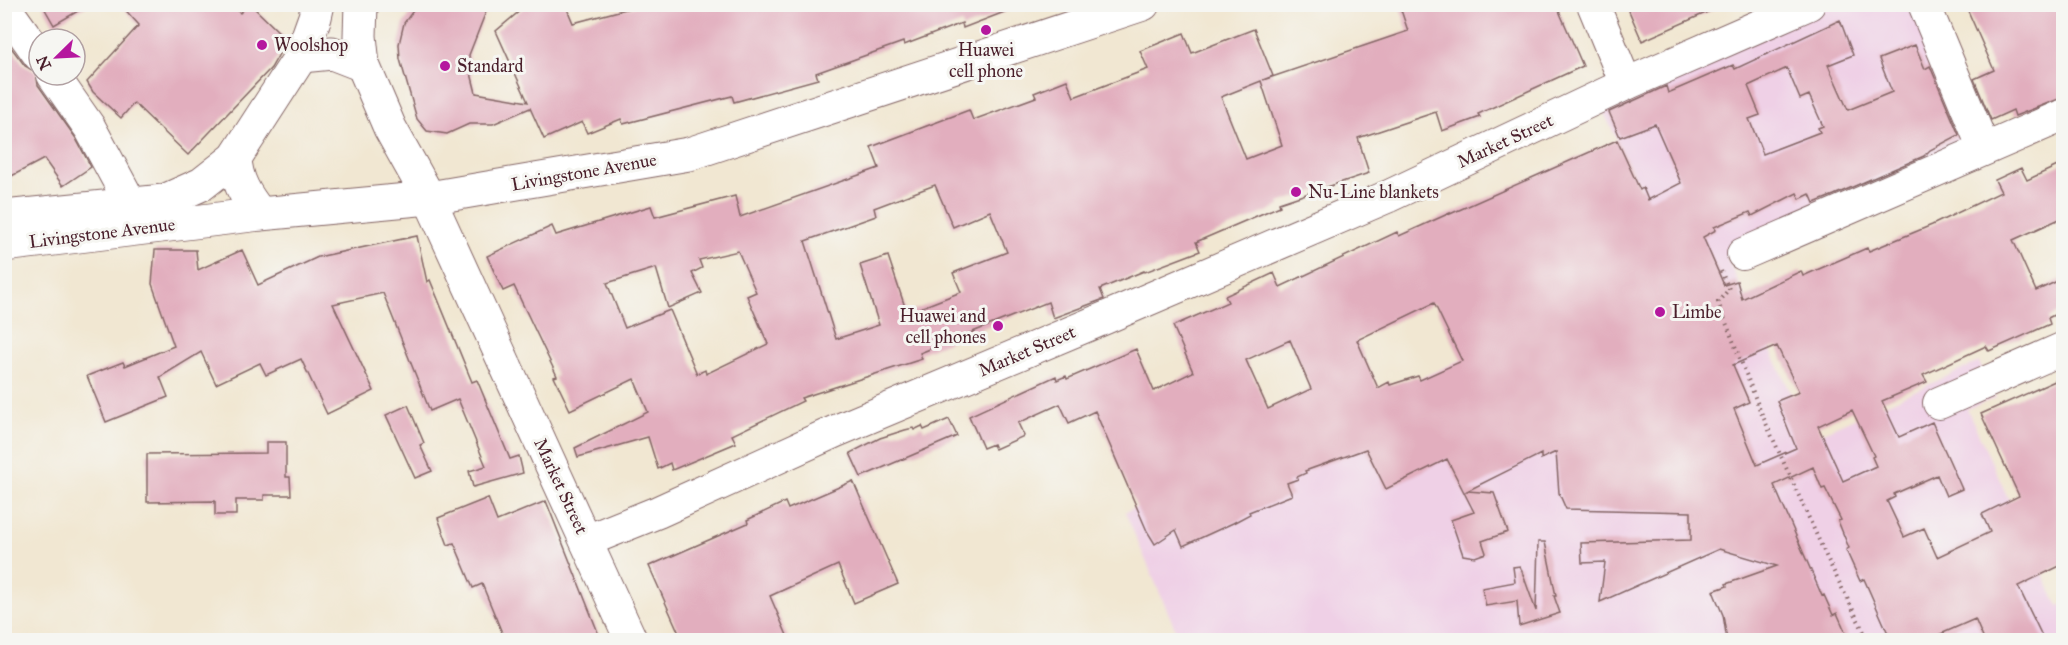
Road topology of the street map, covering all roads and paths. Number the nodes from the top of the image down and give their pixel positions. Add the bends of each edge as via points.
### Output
1 (318, 4) edge
2 (361, 4) edge
3 (1143, 4) edge
4 (1593, 4) edge
5 (1809, 4) edge
6 (1924, 4) edge
7 (4, 6) edge
8 (27, 38) edge
9 (301, 56) junction
10 (363, 65) junction
11 (1626, 84) junction
12 (61, 87) edge
13 (2064, 115) edge
14 (1984, 149) junction
15 (235, 158) junction
16 (429, 198) junction
17 (131, 204) junction
18 (260, 214) junction
19 (4, 217) edge
20 (4, 245) edge
21 (1743, 254) joint
22 (2064, 348) edge
23 (1939, 403) dead end
24 (586, 541) junction
25 (630, 640) edge
26 (1868, 640) edge

1 - 9 highway, Livingstone Avenue
2 - 10 highway
3 - 16 highway, Livingstone Avenue via 689,154
4 - 11 street
5 - 11 street, Market Street
6 - 14 street
7 - 8 street
9 - 10 highway via 332,53
9 - 15 highway, Livingstone Avenue
10 - 16 highway via 390,129
11 - 24 street, Market Street via 1389,196
12 - 17 street via 90,128
13 - 14 street
14 - 21 street
15 - 17 highway, Livingstone Avenue via 202,184 164,201
15 - 18 highway via 236,173 245,194
16 - 18 highway, Livingstone Avenue
16 - 24 street, Market Street
17 - 19 highway, Livingstone Avenue
18 - 20 highway, Livingstone Avenue
21 - 26 path via 1718,265 1729,289 1718,302 1760,410
22 - 23 street
24 - 25 street

